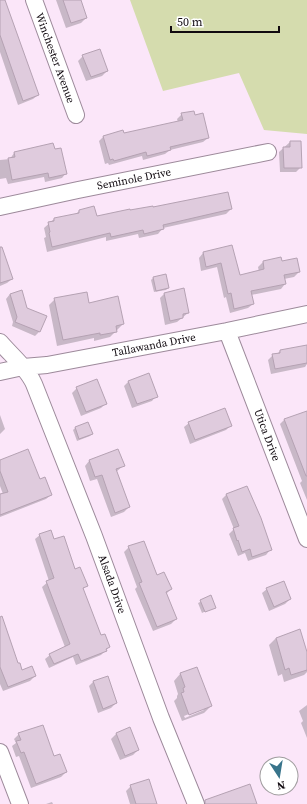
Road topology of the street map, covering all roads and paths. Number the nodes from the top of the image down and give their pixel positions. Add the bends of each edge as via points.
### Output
1 (34, 0) edge
2 (76, 116) dead end
3 (268, 152) dead end
4 (0, 207) edge
5 (307, 314) edge
6 (227, 331) junction
7 (0, 342) edge
8 (23, 368) junction
9 (0, 372) edge
10 (307, 539) edge
11 (0, 752) edge
12 (20, 804) edge
13 (196, 804) edge

1 - 2 street, Winchester Avenue
3 - 4 street, Seminole Drive
5 - 6 street, Tallawanda Drive
6 - 8 street, Tallawanda Drive
6 - 10 street, Utica Drive
7 - 8 street, Alsada Drive
8 - 9 street, Tallawanda Drive
8 - 13 street, Alsada Drive via 32,379
11 - 12 street

